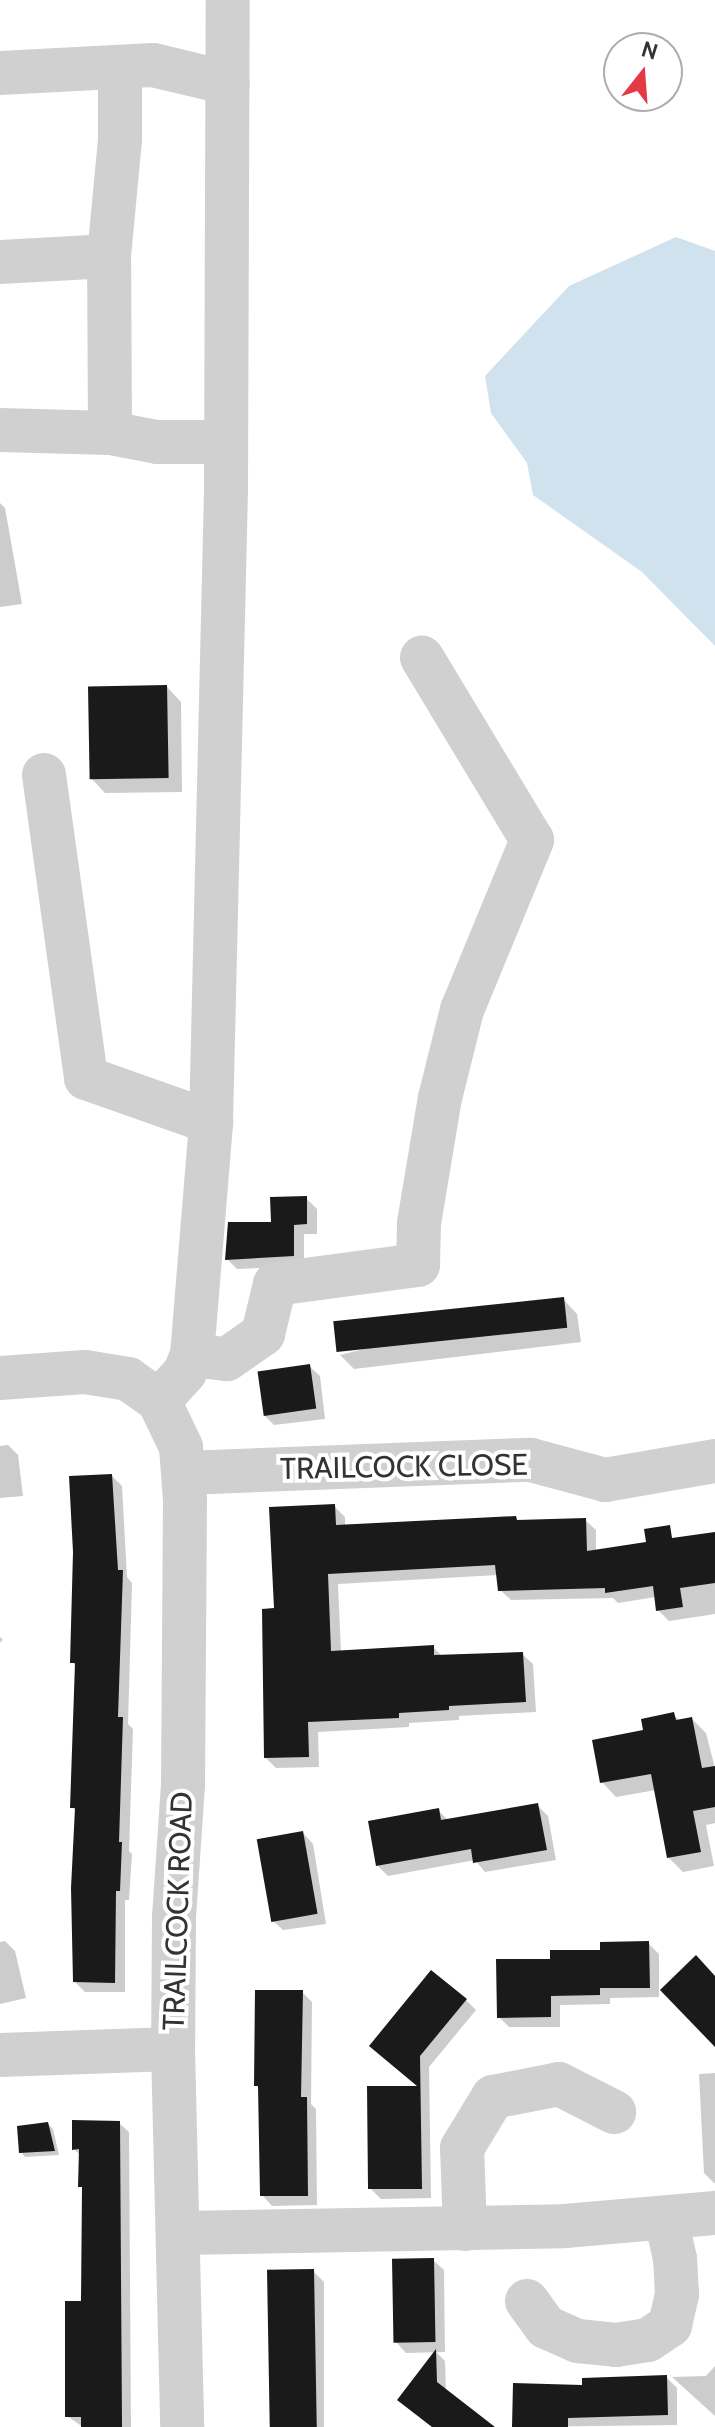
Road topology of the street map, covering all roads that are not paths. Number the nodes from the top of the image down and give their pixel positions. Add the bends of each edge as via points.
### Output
1 (228, 0) edge
2 (120, 67) junction
3 (0, 73) edge
4 (228, 83) junction
5 (109, 256) junction
6 (0, 262) edge
7 (0, 430) edge
8 (110, 433) junction
9 (226, 442) junction
10 (422, 658) dead end
11 (44, 775) dead end
12 (211, 1122) junction
13 (192, 1355) junction
14 (0, 1378) edge
15 (159, 1401) junction
16 (715, 1461) edge
17 (185, 1473) junction
18 (173, 2049) junction
19 (0, 2055) edge
20 (614, 2112) dead end
21 (715, 2213) edge
22 (666, 2218) junction
23 (465, 2229) junction
24 (178, 2233) junction
25 (527, 2301) dead end
26 (182, 2427) edge

1 - 4 street
2 - 3 street
2 - 4 street via 153,65
2 - 5 street via 120,140
4 - 9 street
5 - 6 street
5 - 8 street
7 - 8 street
8 - 9 street via 157,442
9 - 12 street
10 - 13 street via 532,840 462,1010 440,1098 419,1223 418,1265 275,1284 263,1334 227,1359
11 - 12 street via 86,1078
12 - 13 street
13 - 15 street via 185,1372
14 - 15 street via 107,1373 139,1384
15 - 17 street, TRAILCOCK ROAD via 177,1433
16 - 17 street, TRAILCOCK CLOSE via 605,1480 531,1460
17 - 18 street, TRAILCOCK ROAD via 183,1785
18 - 19 street
18 - 24 street, TRAILCOCK ROAD
20 - 23 street via 559,2084 493,2097 462,2148
21 - 22 street
22 - 23 street
22 - 25 street via 677,2295 670,2325 648,2340 616,2345 578,2341 546,2327
23 - 24 street
24 - 26 street, TRAILCOCK ROAD

